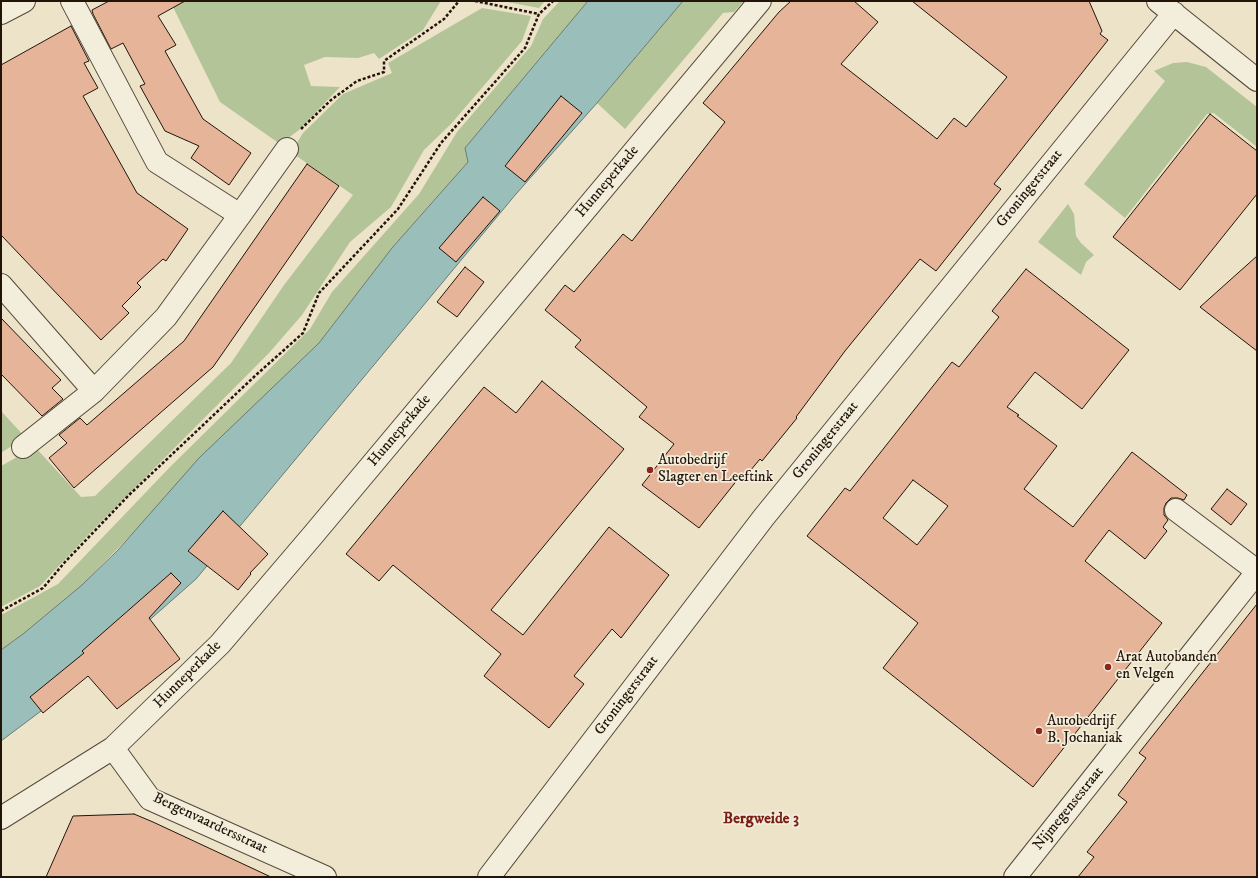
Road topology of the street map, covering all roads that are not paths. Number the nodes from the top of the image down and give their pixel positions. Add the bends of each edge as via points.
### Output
1 (24, 1) edge
2 (72, 1) edge
3 (760, 1) edge
4 (1166, 7) edge
5 (1, 13) edge
6 (1257, 80) edge
7 (293, 140) road end
8 (240, 215) junction
9 (1, 285) edge
10 (94, 391) junction
11 (23, 447) dead end
12 (1176, 510) dead end
13 (1257, 572) edge
14 (113, 748) junction
15 (1, 818) edge
16 (325, 877) edge
17 (489, 877) edge
18 (1015, 877) edge

1 - 5 street
2 - 8 street via 157,162
3 - 14 street, Hunneperkade via 225,638
4 - 6 street
4 - 17 street, Groningerstraat via 764,517
7 - 8 street
8 - 10 street via 166,317
9 - 10 street
10 - 11 street
12 - 13 street
13 - 18 street, Nijmegensestraat
14 - 15 street, Hunneperkade
14 - 16 street, Bergenvaardersstraat via 150,799

